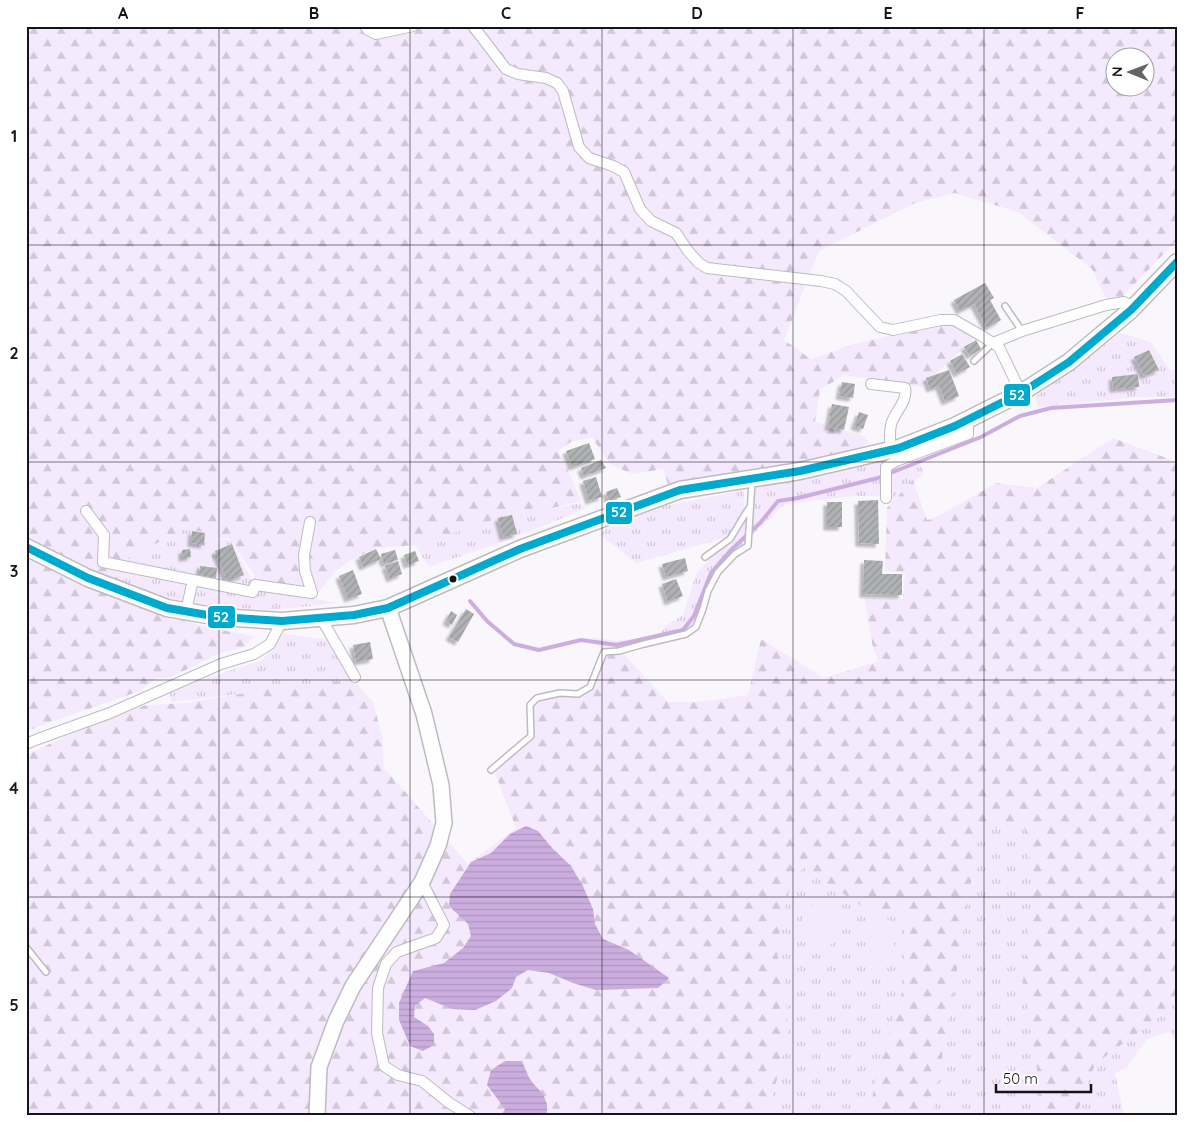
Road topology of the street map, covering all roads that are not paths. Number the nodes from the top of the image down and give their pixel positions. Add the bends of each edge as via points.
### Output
1 (365, 26) edge
2 (414, 26) edge
3 (473, 26) edge
4 (1177, 262) edge
5 (1005, 306) dead end
6 (1134, 307) junction
7 (1022, 331) junction
8 (993, 343) junction
9 (974, 361) dead end
10 (871, 384) dead end
11 (1021, 393) junction
12 (968, 420) junction
13 (891, 450) junction
14 (752, 479) junction
15 (886, 498) dead end
16 (750, 507) junction
17 (86, 511) dead end
18 (310, 522) dead end
19 (26, 547) edge
20 (705, 557) dead end
21 (193, 580) junction
22 (388, 608) junction
23 (186, 612) junction
24 (321, 618) junction
25 (282, 621) junction
26 (355, 677) dead end
27 (26, 744) edge
28 (491, 770) dead end
29 (422, 882) junction
30 (26, 947) edge
31 (46, 972) dead end
32 (317, 1116) edge
33 (470, 1116) edge

1 - 2 street via 376,34
3 - 8 street via 506,69 557,83 563,91 580,148 589,158 624,172 640,209 651,221 676,233 688,251 707,268 835,284 846,291 880,327 893,330 954,320
4 - 6 main road
5 - 7 lane
6 - 7 street via 1124,302 1106,305
6 - 11 main road via 1069,362
7 - 8 street
8 - 9 lane
8 - 11 street via 999,347
10 - 13 street via 905,388 906,394 891,424
11 - 12 main road
12 - 13 main road
12 - 15 street via 968,434 886,467
13 - 14 main road
14 - 16 lane
14 - 22 main road via 680,490 520,549
16 - 20 lane via 730,539
16 - 28 lane via 748,546 718,572 696,627 686,634 604,652 590,687 578,694 560,693 537,698 530,705 531,736
17 - 21 street via 104,536 103,562
18 - 21 street via 304,554 312,594 255,585 253,592
19 - 23 main road via 88,578
21 - 23 street
22 - 24 main road
22 - 29 street via 424,714 441,785 444,824
23 - 25 main road
24 - 25 main road
24 - 26 street
25 - 27 street via 270,644 254,654 221,664 110,713
29 - 32 street via 353,986 336,1021 319,1067
29 - 33 street via 444,924 436,938 397,952 386,964 378,988 378,1033 384,1066 398,1075 422,1082
30 - 31 lane

